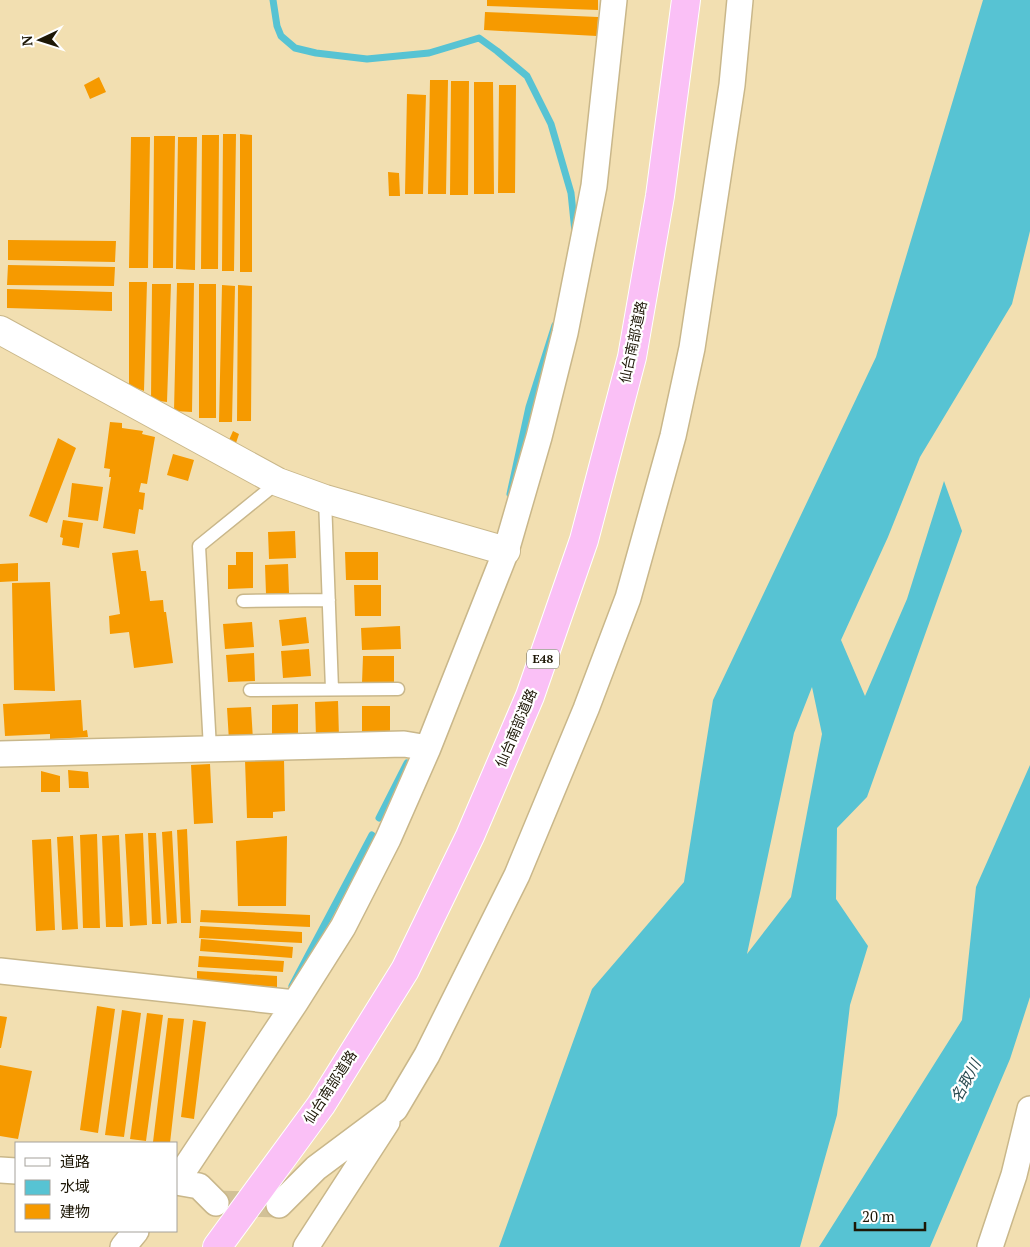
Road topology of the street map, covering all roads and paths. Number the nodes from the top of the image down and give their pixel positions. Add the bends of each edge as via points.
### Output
1 (614, 0) edge
2 (686, 0) edge
3 (740, 0) edge
4 (0, 330) edge
5 (278, 482) junction
6 (325, 499) junction
7 (506, 551) junction
8 (329, 600) junction
9 (243, 601) dead end
10 (332, 689) junction
11 (398, 689) dead end
12 (250, 690) dead end
13 (428, 748) junction
14 (210, 749) junction
15 (0, 754) edge
16 (0, 971) edge
17 (295, 1003) junction
18 (395, 1109) junction
19 (1030, 1109) edge
20 (0, 1170) edge
21 (15, 1171) edge
22 (178, 1179) edge
23 (178, 1182) edge
24 (216, 1203) tunnel mouth
25 (279, 1205) dead end
26 (135, 1232) edge
27 (123, 1247) edge
28 (217, 1247) edge
29 (306, 1247) edge
30 (990, 1247) edge

1 - 7 street via 594,186 565,333
2 - 28 highway, 仙台南部道路 / E48 via 660,196 632,357 584,540 530,696 470,836 405,970 321,1105
3 - 18 street via 732,85 692,348 673,436 628,598 517,875 427,1054
4 - 5 street
5 - 6 street
5 - 14 lane via 198,546
6 - 7 street
6 - 8 lane
7 - 13 street
8 - 9 lane
8 - 10 lane
10 - 11 lane
10 - 12 lane
13 - 14 street via 404,744
13 - 17 street via 388,839 343,927
14 - 15 street
16 - 17 street
17 - 22 street
18 - 25 street via 316,1168
18 - 29 street
19 - 30 street via 1014,1175
20 - 21 street
23 - 24 street via 199,1186
26 - 27 street

